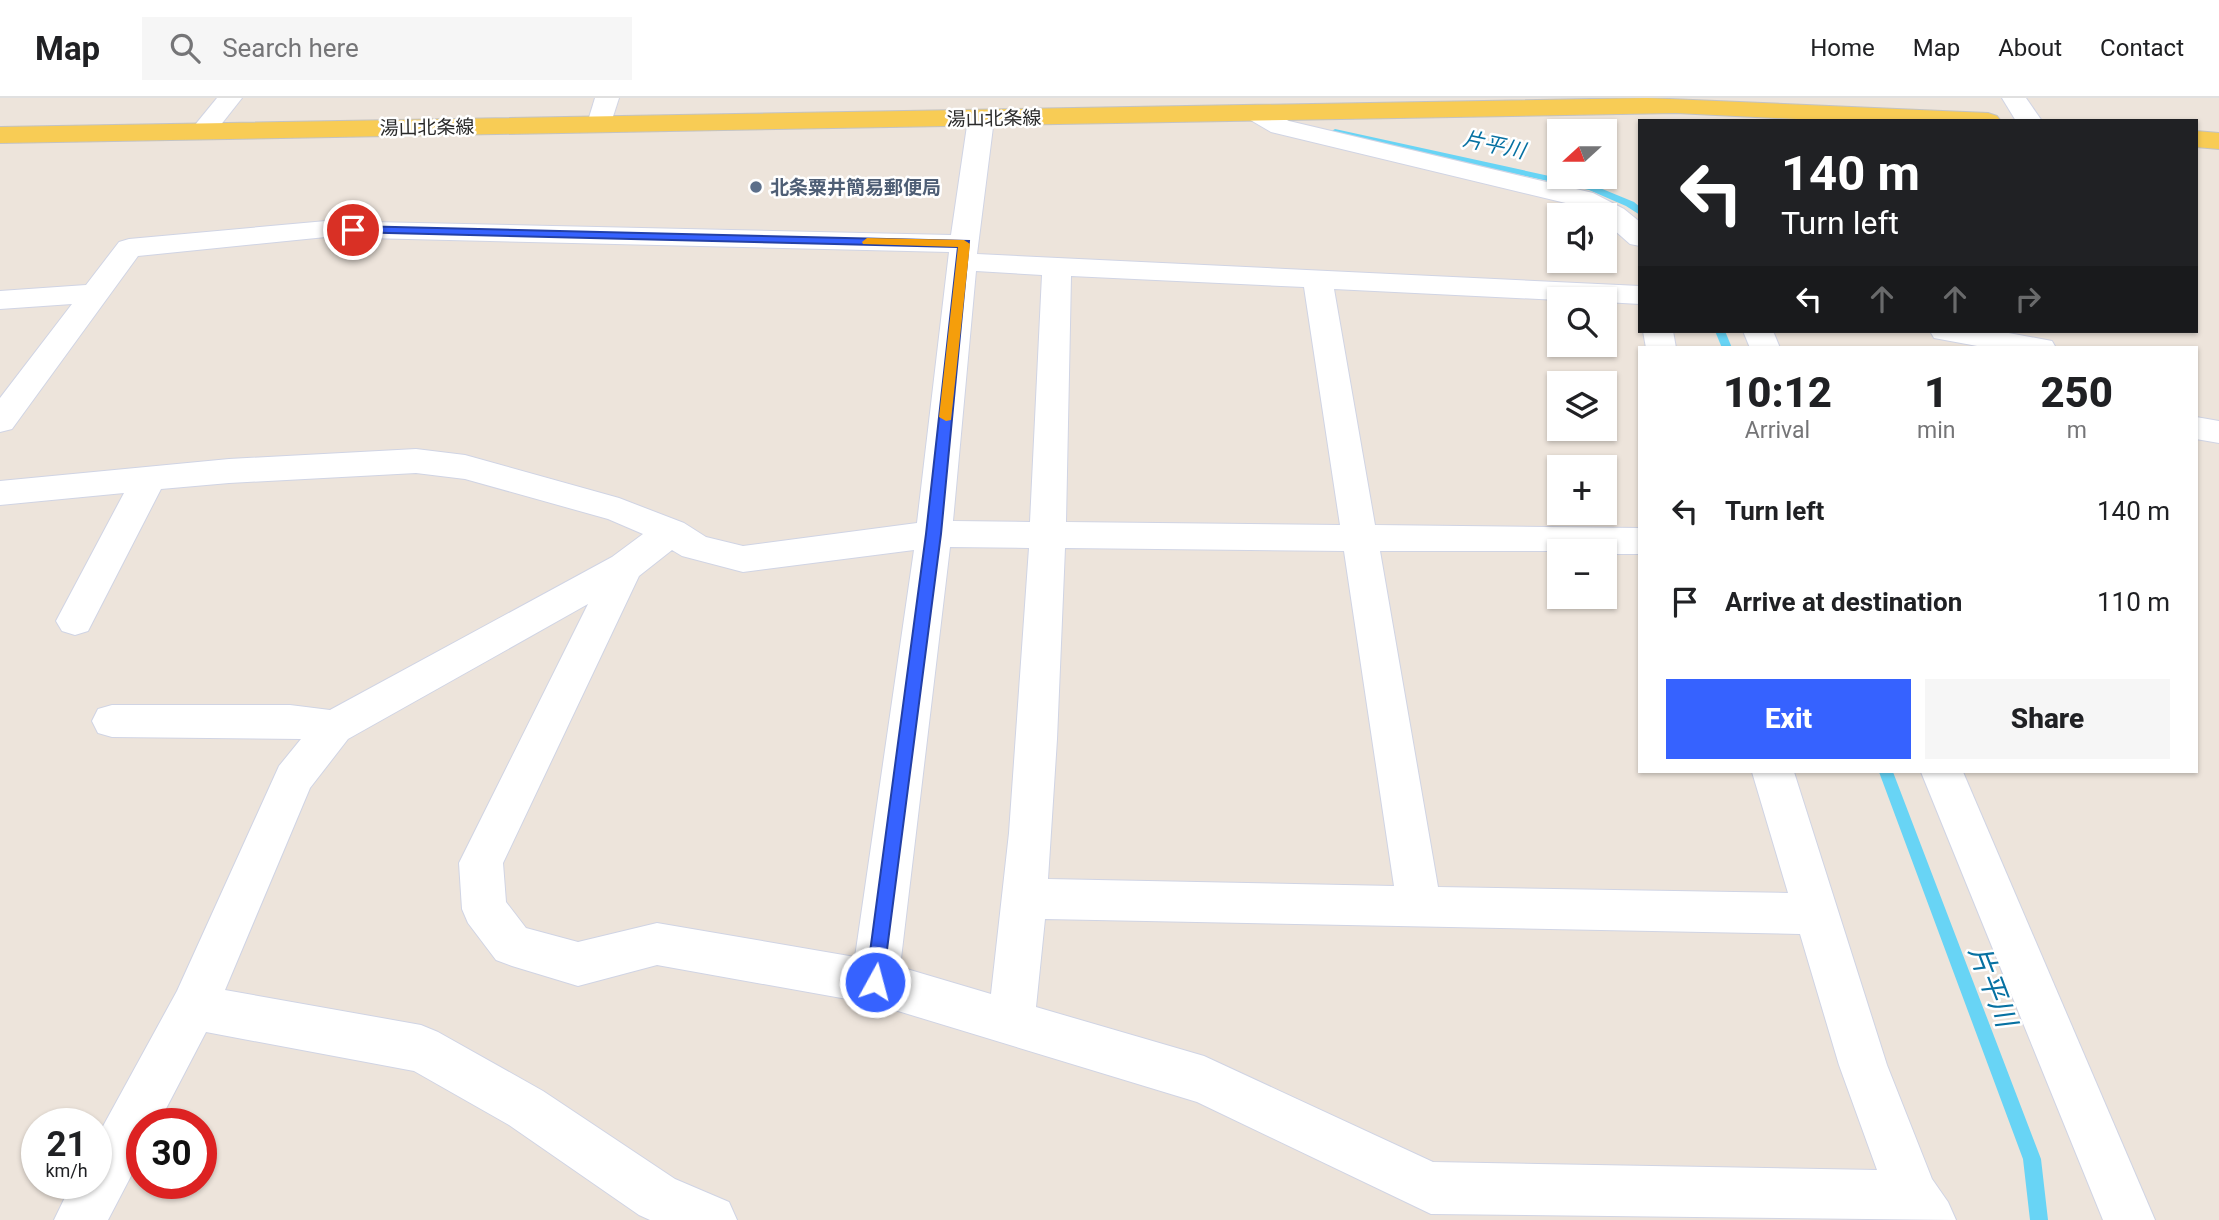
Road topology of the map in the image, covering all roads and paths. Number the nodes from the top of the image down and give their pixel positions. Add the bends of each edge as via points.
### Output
1 (230, 98) edge
2 (607, 98) edge
3 (2014, 98) edge
4 (1675, 102) edge
5 (1257, 106) edge
6 (981, 119) junction
7 (1946, 119) edge
8 (2028, 119) edge
9 (600, 124) junction
10 (203, 131) junction
11 (0, 135) edge
12 (2198, 139) edge
13 (2219, 141) edge
14 (1638, 236) edge
15 (964, 253) junction
16 (1057, 267) junction
17 (1318, 279) junction
18 (96, 293) junction
19 (1638, 295) edge
20 (0, 300) edge
21 (1956, 333) edge
22 (2030, 346) edge
23 (37, 372) junction
24 (0, 375) edge
25 (0, 421) edge
26 (2198, 428) edge
27 (2219, 432) edge
28 (149, 479) junction
29 (0, 493) edge
30 (671, 532) junction
31 (933, 534) junction
32 (1048, 535) junction
33 (1359, 538) junction
34 (1638, 541) edge
35 (625, 567) junction
36 (75, 621) dead end
37 (112, 721) dead end
38 (334, 727) junction
39 (1773, 773) edge
40 (1942, 773) edge
41 (1027, 899) junction
42 (1419, 906) junction
43 (1816, 914) junction
44 (875, 982) junction
45 (194, 1007) junction
46 (1011, 1021) junction
47 (1922, 1208) edge
48 (80, 1220) edge
49 (711, 1220) edge
50 (2129, 1220) edge

1 - 10 street
2 - 9 street
3 - 8 street
4 - 5 main road, 湯山北条線 via 1295,113
4 - 7 main road, 湯山北条線
5 - 6 main road, 湯山北条線
5 - 14 street via 1280,127 1583,200 1608,210
6 - 9 main road, 湯山北条線
6 - 15 street
9 - 10 main road, 湯山北条線
10 - 11 main road, 湯山北条線
12 - 13 main road
15 - 16 street
15 - 18 street via 326,229 129,248
15 - 31 street
16 - 17 street
16 - 32 street
17 - 19 street
17 - 33 street
18 - 20 street
18 - 23 street
21 - 22 street
23 - 24 street
23 - 25 street
26 - 27 street
28 - 29 street
28 - 30 street via 415,461 478,470 619,510
28 - 36 street
30 - 31 street via 695,547 743,559
30 - 35 street
31 - 32 street
31 - 44 street
32 - 33 street
32 - 41 street
33 - 34 street
33 - 42 street
35 - 38 street
35 - 44 street via 481,863 484,909 512,945 578,964 657,944
37 - 38 street via 290,721
38 - 45 street via 294,778
39 - 43 street
40 - 50 street
41 - 42 street
41 - 46 street
42 - 43 street
43 - 47 street via 1863,1065
44 - 46 street
45 - 48 street
45 - 49 street via 421,1049 526,1108 657,1197
46 - 47 street via 1204,1080 1431,1188

